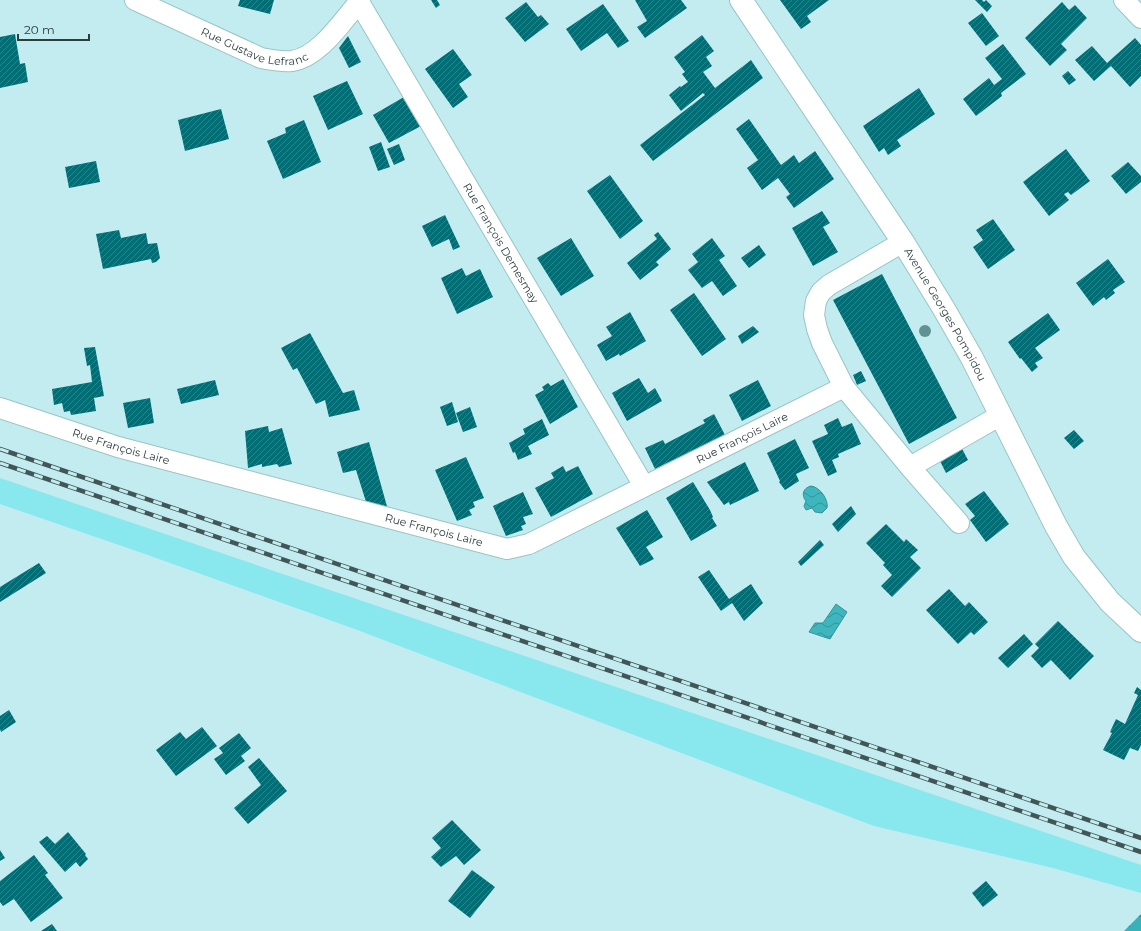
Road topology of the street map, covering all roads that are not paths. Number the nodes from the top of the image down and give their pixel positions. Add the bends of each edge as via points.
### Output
1 (135, 0) edge
2 (741, 0) edge
3 (1124, 0) edge
4 (359, 1) edge
5 (1141, 18) edge
6 (903, 242) junction
7 (844, 387) junction
8 (0, 408) edge
9 (1001, 416) junction
10 (910, 467) junction
11 (644, 486) junction
12 (959, 523) dead end
13 (1141, 631) edge

1 - 4 street, Rue Gustave Lefranc via 261,58 276,61 292,61 306,57 318,49
2 - 6 main road, Avenue Georges Pompidou
3 - 5 street
4 - 11 street, Rue François Demesmay
6 - 7 street via 829,285 821,292 816,302 814,315 817,329
6 - 9 main road, Avenue Georges Pompidou via 972,358
7 - 10 street
7 - 11 street, Rue François Laire
8 - 11 street, Rue François Laire via 118,447 507,549 529,544
9 - 10 street
9 - 13 main road, Avenue Georges Pompidou via 1074,558 1110,602
10 - 12 street

